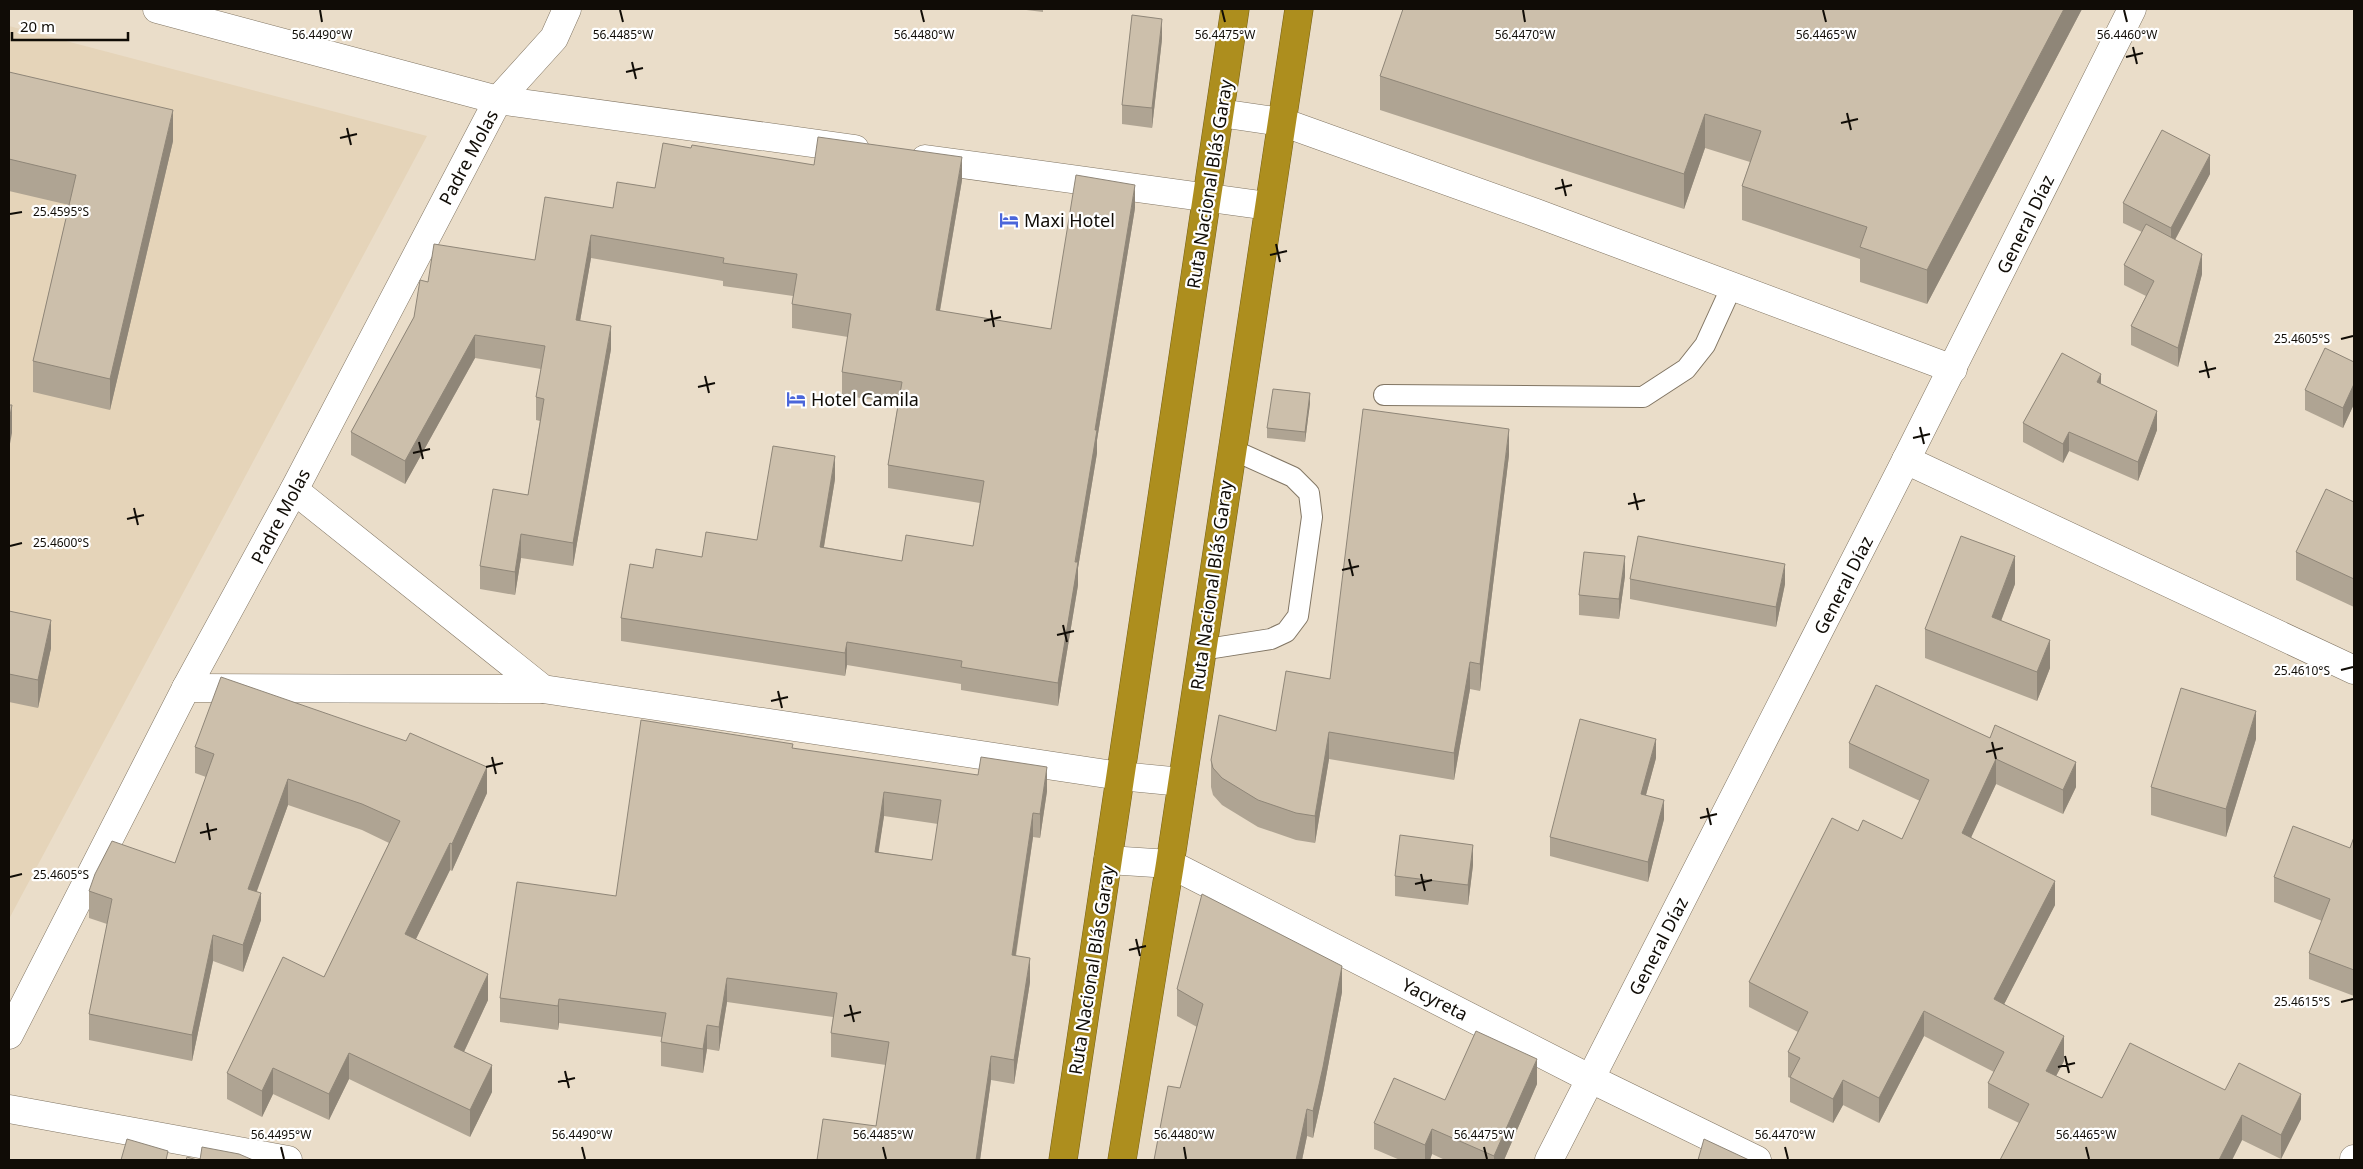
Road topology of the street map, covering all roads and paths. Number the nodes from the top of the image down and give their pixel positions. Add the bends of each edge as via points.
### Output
1 (158, 9) edge
2 (567, 9) edge
3 (1236, 9) edge
4 (1299, 9) edge
5 (2132, 9) edge
6 (498, 100) junction
7 (1220, 113) junction
8 (1282, 122) junction
9 (1207, 198) junction
10 (1268, 206) junction
11 (1732, 286) junction
12 (1953, 369) junction
13 (1384, 396) dead end
14 (1231, 449) junction
15 (1906, 460) junction
16 (294, 490) junction
17 (1201, 650) junction
18 (2354, 670) edge
19 (186, 688) junction
20 (543, 689) junction
21 (1120, 776) junction
22 (1182, 782) junction
23 (1108, 860) junction
24 (1170, 864) junction
25 (9, 1035) edge
26 (1591, 1079) junction
27 (9, 1109) edge
28 (288, 1160) edge
29 (1063, 1160) edge
30 (1122, 1160) edge
31 (1549, 1160) edge
32 (1757, 1160) edge

1 - 6 street
2 - 6 street, Padre Molas via 554,38
3 - 7 highway, Ruta Nacional Blás Garay
4 - 8 highway, Ruta Nacional Blás Garay
5 - 12 street, General Díaz
6 - 9 street
6 - 16 street, Padre Molas
7 - 8 street
7 - 9 highway, Ruta Nacional Blás Garay
8 - 10 highway, Ruta Nacional Blás Garay
8 - 11 street
9 - 10 street
9 - 21 highway, Ruta Nacional Blás Garay
10 - 14 highway, Ruta Nacional Blás Garay
11 - 12 street
11 - 13 lane via 1705,345 1686,370 1643,397
12 - 15 street, General Díaz
14 - 17 highway, Ruta Nacional Blás Garay
14 - 17 lane via 1293,477 1309,493 1312,517 1298,616 1286,632 1271,639
15 - 18 street
15 - 26 street, General Díaz
16 - 19 street, Padre Molas
16 - 20 street
17 - 22 highway, Ruta Nacional Blás Garay
19 - 20 street
19 - 25 street, Padre Molas
20 - 21 street
21 - 22 street
21 - 23 highway, Ruta Nacional Blás Garay
22 - 24 highway, Ruta Nacional Blás Garay
23 - 24 street, Yacyreta
23 - 29 highway, Ruta Nacional Blás Garay
24 - 26 street, Yacyreta
24 - 30 highway, Ruta Nacional Blás Garay
26 - 31 street, General Díaz
26 - 32 street, Yacyreta
27 - 28 street

